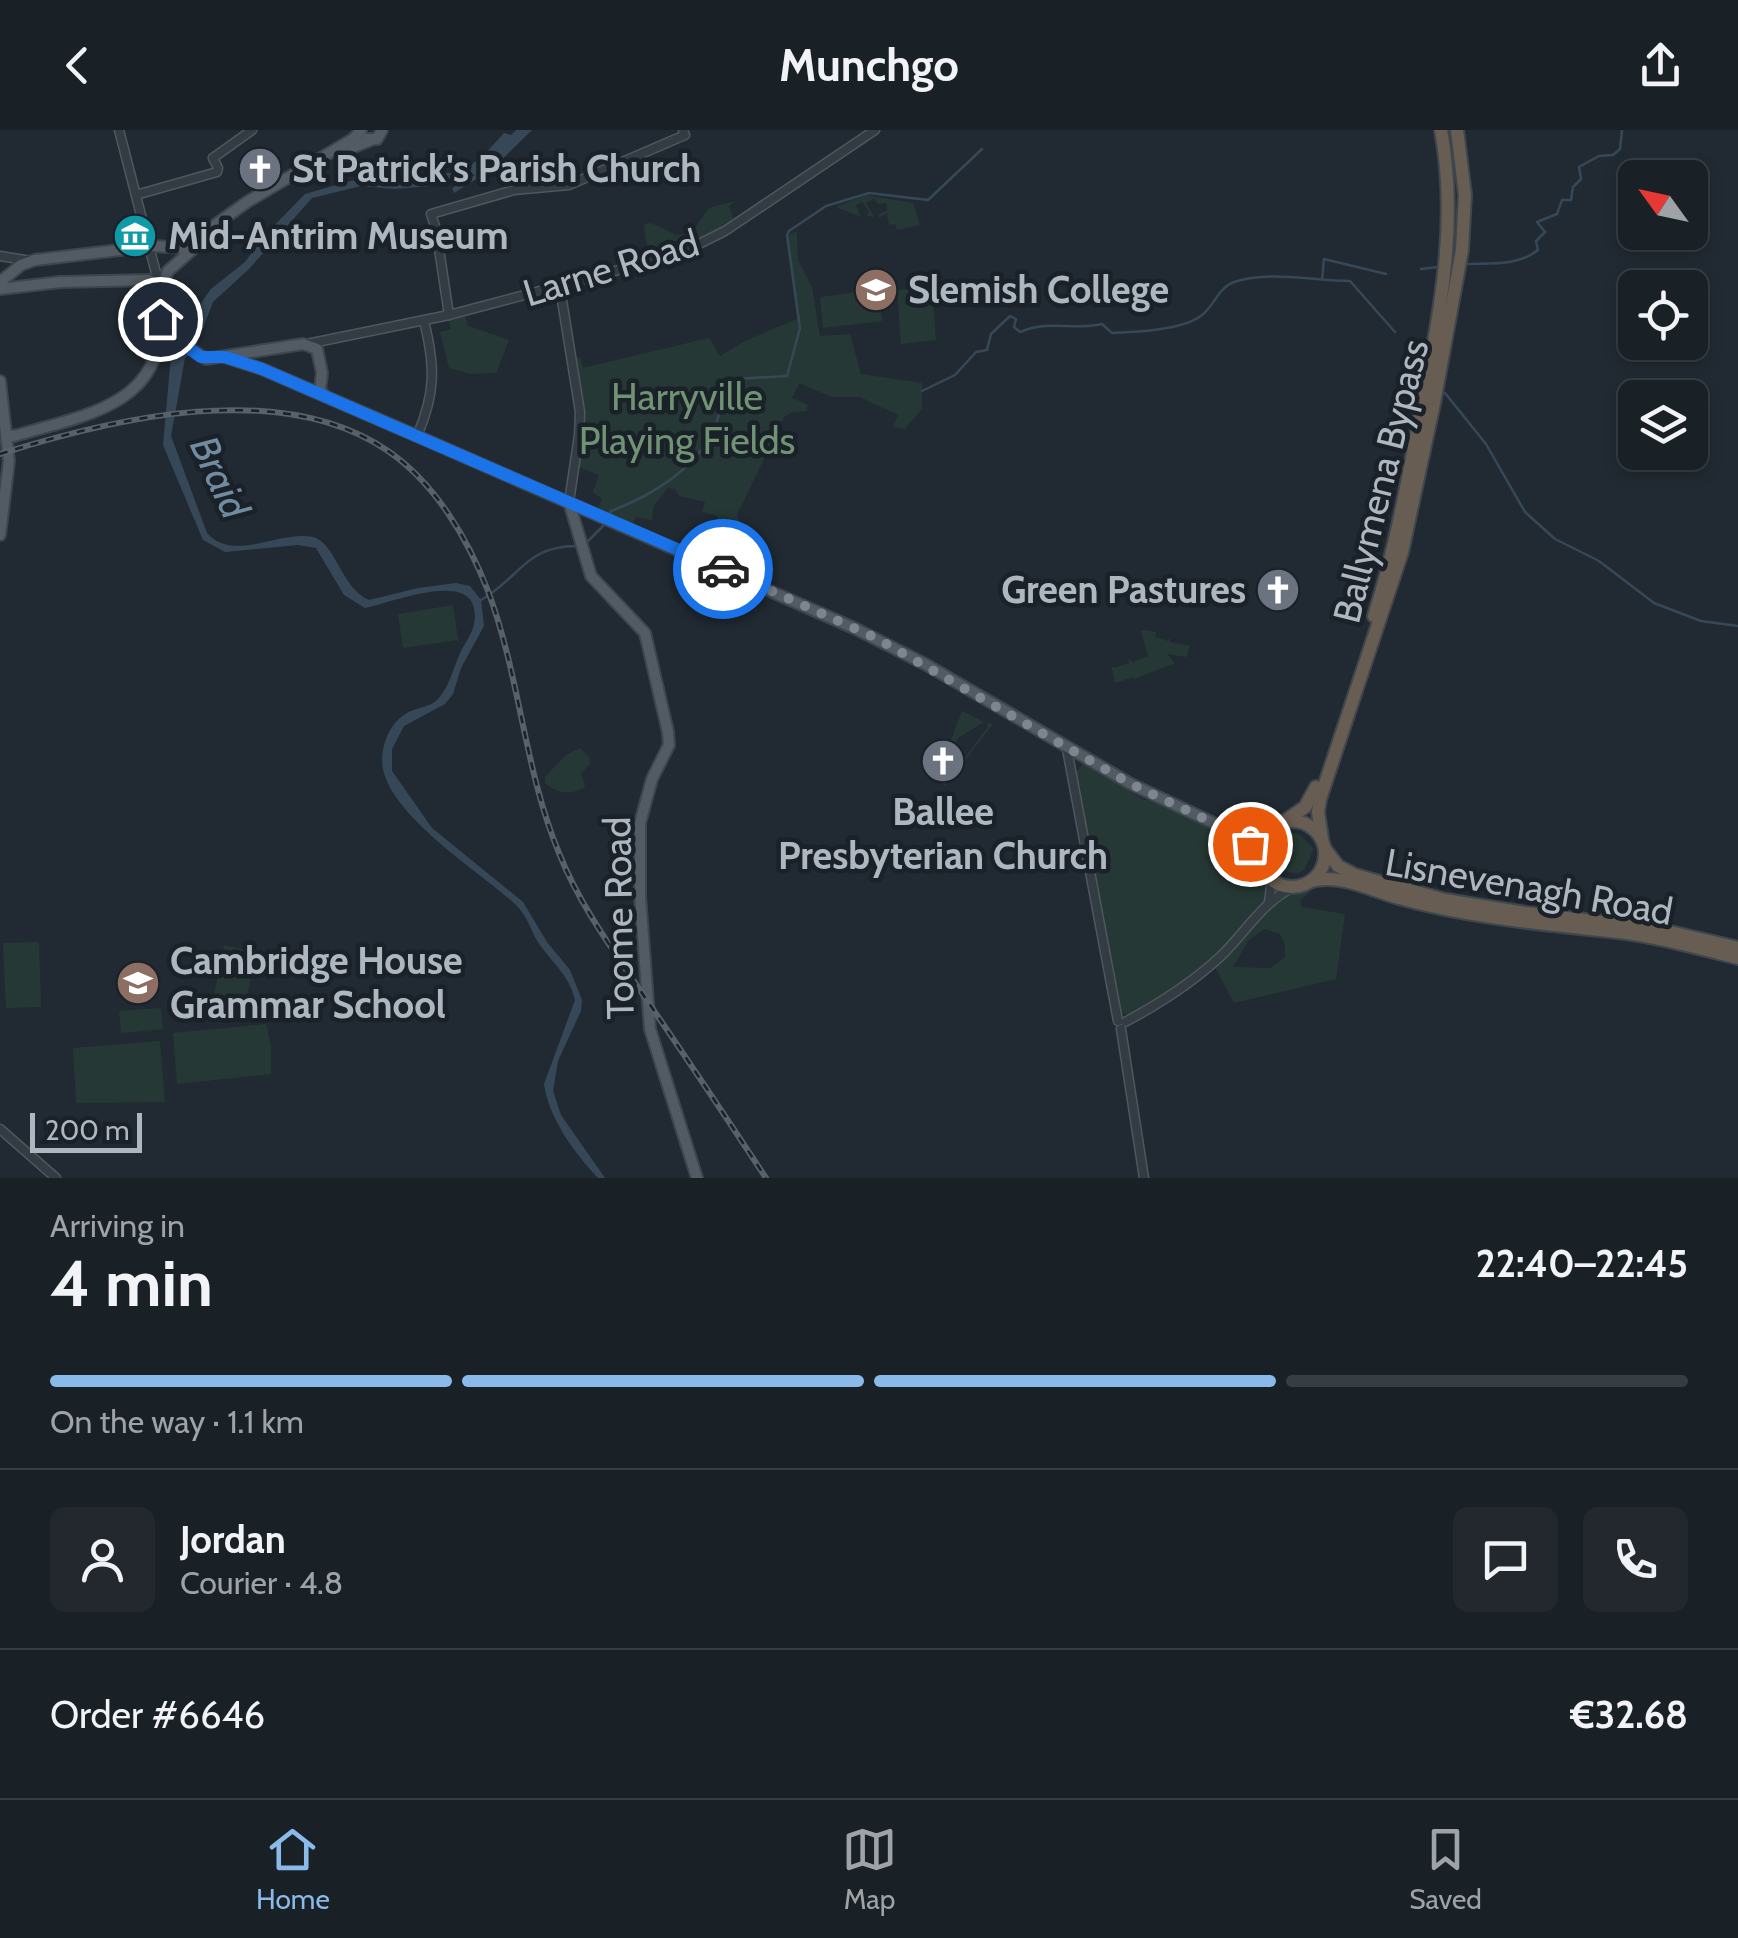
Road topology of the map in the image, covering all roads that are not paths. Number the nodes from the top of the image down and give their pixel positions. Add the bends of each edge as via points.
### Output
1 (119, 130) edge
2 (252, 130) edge
3 (361, 130) edge
4 (382, 130) edge
5 (684, 130) edge
6 (875, 130) edge
7 (1441, 130) edge
8 (1458, 130) edge
9 (371, 140) junction
10 (136, 194) junction
11 (148, 247) junction
12 (162, 247) junction
13 (0, 256) edge
14 (30, 261) junction
15 (160, 275) junction
16 (38, 284) junction
17 (560, 288) junction
18 (0, 289) edge
19 (158, 298) junction
20 (450, 315) junction
21 (424, 321) junction
22 (160, 322) junction
23 (173, 337) junction
24 (318, 345) junction
25 (158, 346) junction
26 (246, 359) junction
27 (0, 381) edge
28 (315, 388) junction
29 (1438, 404) junction
30 (1420, 412) junction
31 (417, 436) junction
32 (10, 438) junction
33 (566, 496) junction
34 (0, 535) edge
35 (1346, 734) dead end
36 (1068, 749) junction
37 (1336, 749) junction
38 (1086, 760) junction
39 (1072, 772) junction
40 (1279, 824) junction
41 (1229, 830) junction
42 (1323, 844) junction
43 (1260, 861) junction
44 (1272, 880) junction
45 (1311, 881) junction
46 (1294, 887) junction
47 (1270, 902) junction
48 (1478, 910) dead end
49 (1504, 920) junction
50 (1738, 948) edge
51 (1738, 958) edge
52 (1121, 1024) junction
53 (0, 1129) edge
54 (56, 1178) edge
55 (696, 1178) edge
56 (1144, 1178) edge

1 - 10 street
2 - 10 street via 212,158 206,166 214,172
3 - 9 main road
3 - 12 main road via 192,243
4 - 9 main road
5 - 20 street via 582,181 514,190 431,214
6 - 17 street, Larne Road via 697,247
7 - 30 highway, Ballymena Bypass via 1449,181 1448,252
8 - 29 highway, Ballymena Bypass via 1462,250
9 - 15 main road via 250,206
10 - 11 street
11 - 12 main road
11 - 14 main road
11 - 15 street
12 - 15 main road via 170,255
13 - 14 street
14 - 16 main road via 26,275
14 - 18 main road
15 - 16 main road
15 - 19 main road
15 - 19 main road via 154,286
16 - 18 main road
17 - 20 street, Larne Road
17 - 33 street via 580,412
19 - 22 main road
20 - 21 street, Larne Road
21 - 24 street, Larne Road
21 - 31 street via 434,370
22 - 23 main road
22 - 25 main road
23 - 25 main road
23 - 26 main road via 206,358
24 - 26 main road
24 - 28 main road via 322,370
25 - 32 main road via 145,377 118,401
26 - 28 main road
27 - 32 main road
28 - 31 main road
29 - 30 highway
29 - 37 highway, Ballymena Bypass via 1398,567
30 - 40 highway, Ballymena Bypass via 1366,640 1311,799
31 - 33 main road
32 - 34 main road
33 - 36 main road via 876,638
33 - 55 main road, Toome Road via 596,582 645,633 668,732 640,823 642,916 652,1036
35 - 37 highway
36 - 38 main road
36 - 39 street
37 - 42 highway, Ballymena Bypass via 1318,812
38 - 39 street
38 - 41 main road
39 - 52 street
40 - 41 main road
40 - 42 highway via 1310,826
40 - 43 highway via 1261,842
41 - 43 main road
42 - 45 highway via 1322,867
42 - 50 highway, Lisnevenagh Road via 1346,872 1446,900 1637,925
43 - 44 highway
44 - 46 highway
44 - 47 street
45 - 46 highway
45 - 49 highway, Lisnevenagh Road via 1330,877
46 - 47 street
47 - 52 street via 1194,979
48 - 49 highway
49 - 51 highway, Lisnevenagh Road via 1620,932
52 - 56 street
53 - 54 street

